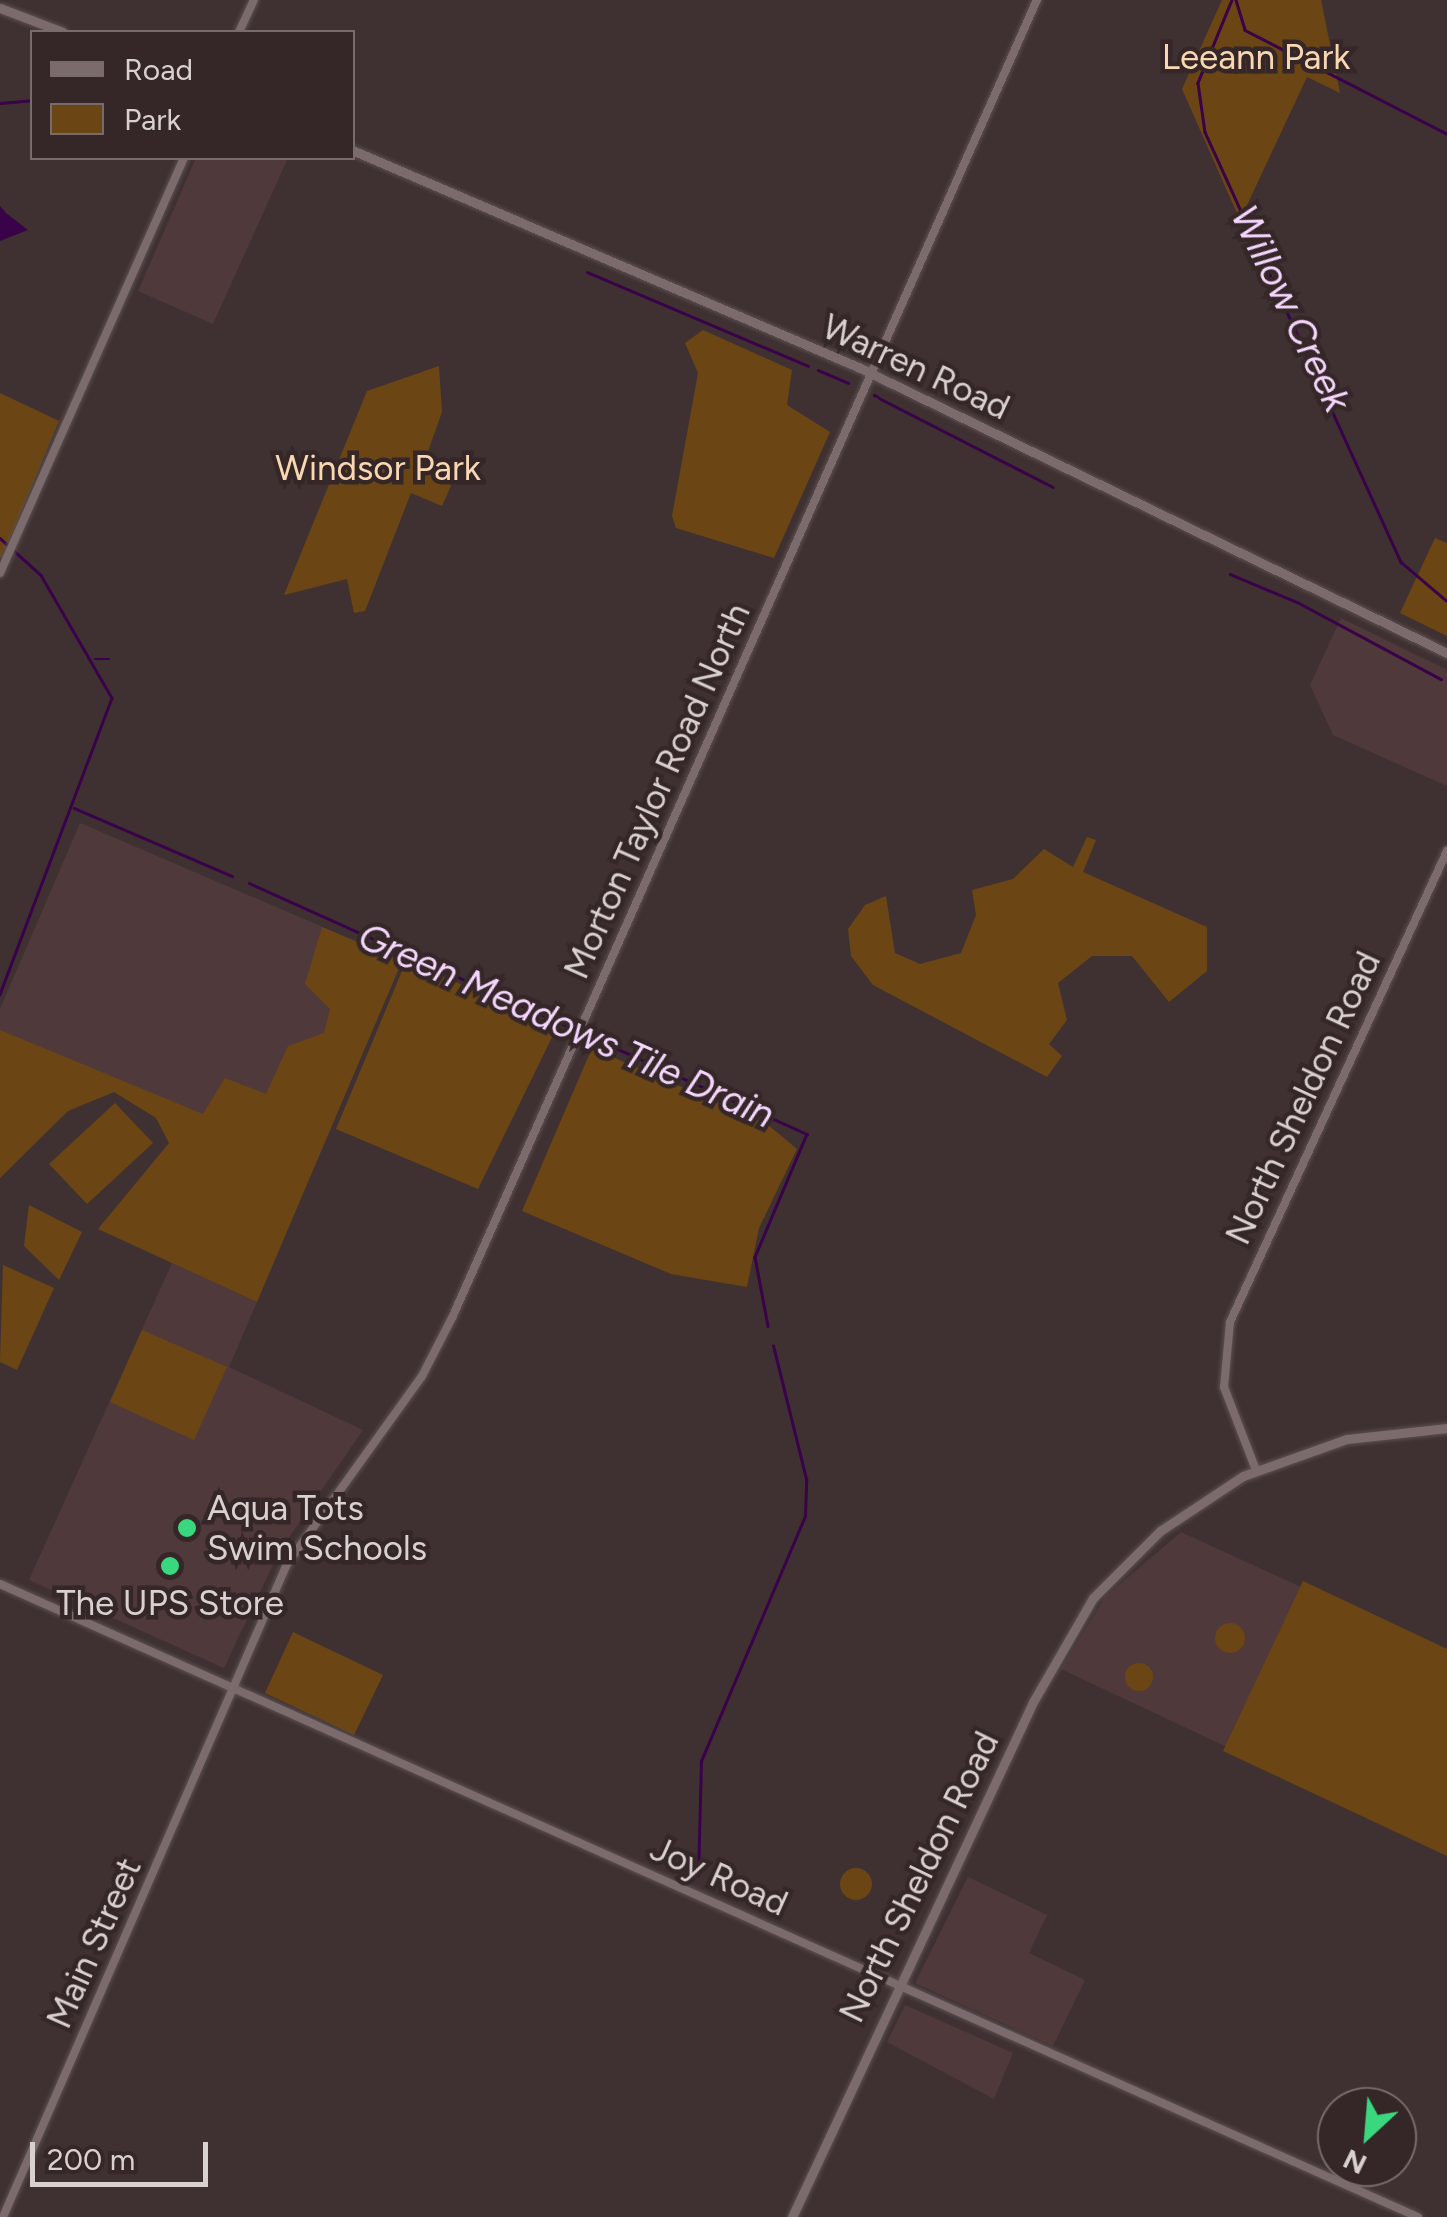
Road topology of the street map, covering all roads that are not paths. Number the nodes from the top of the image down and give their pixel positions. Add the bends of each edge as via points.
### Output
1 (254, 0) edge
2 (1038, 0) edge
3 (0, 8) edge
4 (58, 30) edge
5 (240, 30) edge
6 (355, 151) edge
7 (183, 160) edge
8 (873, 373) junction
9 (0, 573) edge
10 (1447, 652) edge
11 (1447, 851) edge
12 (1447, 1428) edge
13 (1256, 1470) junction
14 (0, 1584) edge
15 (230, 1688) junction
16 (898, 1985) junction
17 (3, 2217) edge
18 (792, 2217) edge
19 (1418, 2217) edge

1 - 5 street
2 - 8 street, Morton Taylor Road North
3 - 4 main road
6 - 8 main road, Warren Road
7 - 9 street
8 - 10 main road, Warren Road
8 - 15 street, Morton Taylor Road North via 439,1345 300,1542
11 - 13 street, North Sheldon Road via 1236,1307 1223,1374
12 - 13 main road, North Sheldon Road via 1347,1439
13 - 16 main road, North Sheldon Road via 1181,1514 1116,1574 1056,1654
14 - 15 street, Joy Road
15 - 16 street, Joy Road
15 - 17 street, Main Street
16 - 18 main road, North Sheldon Road
16 - 19 street, Joy Road

